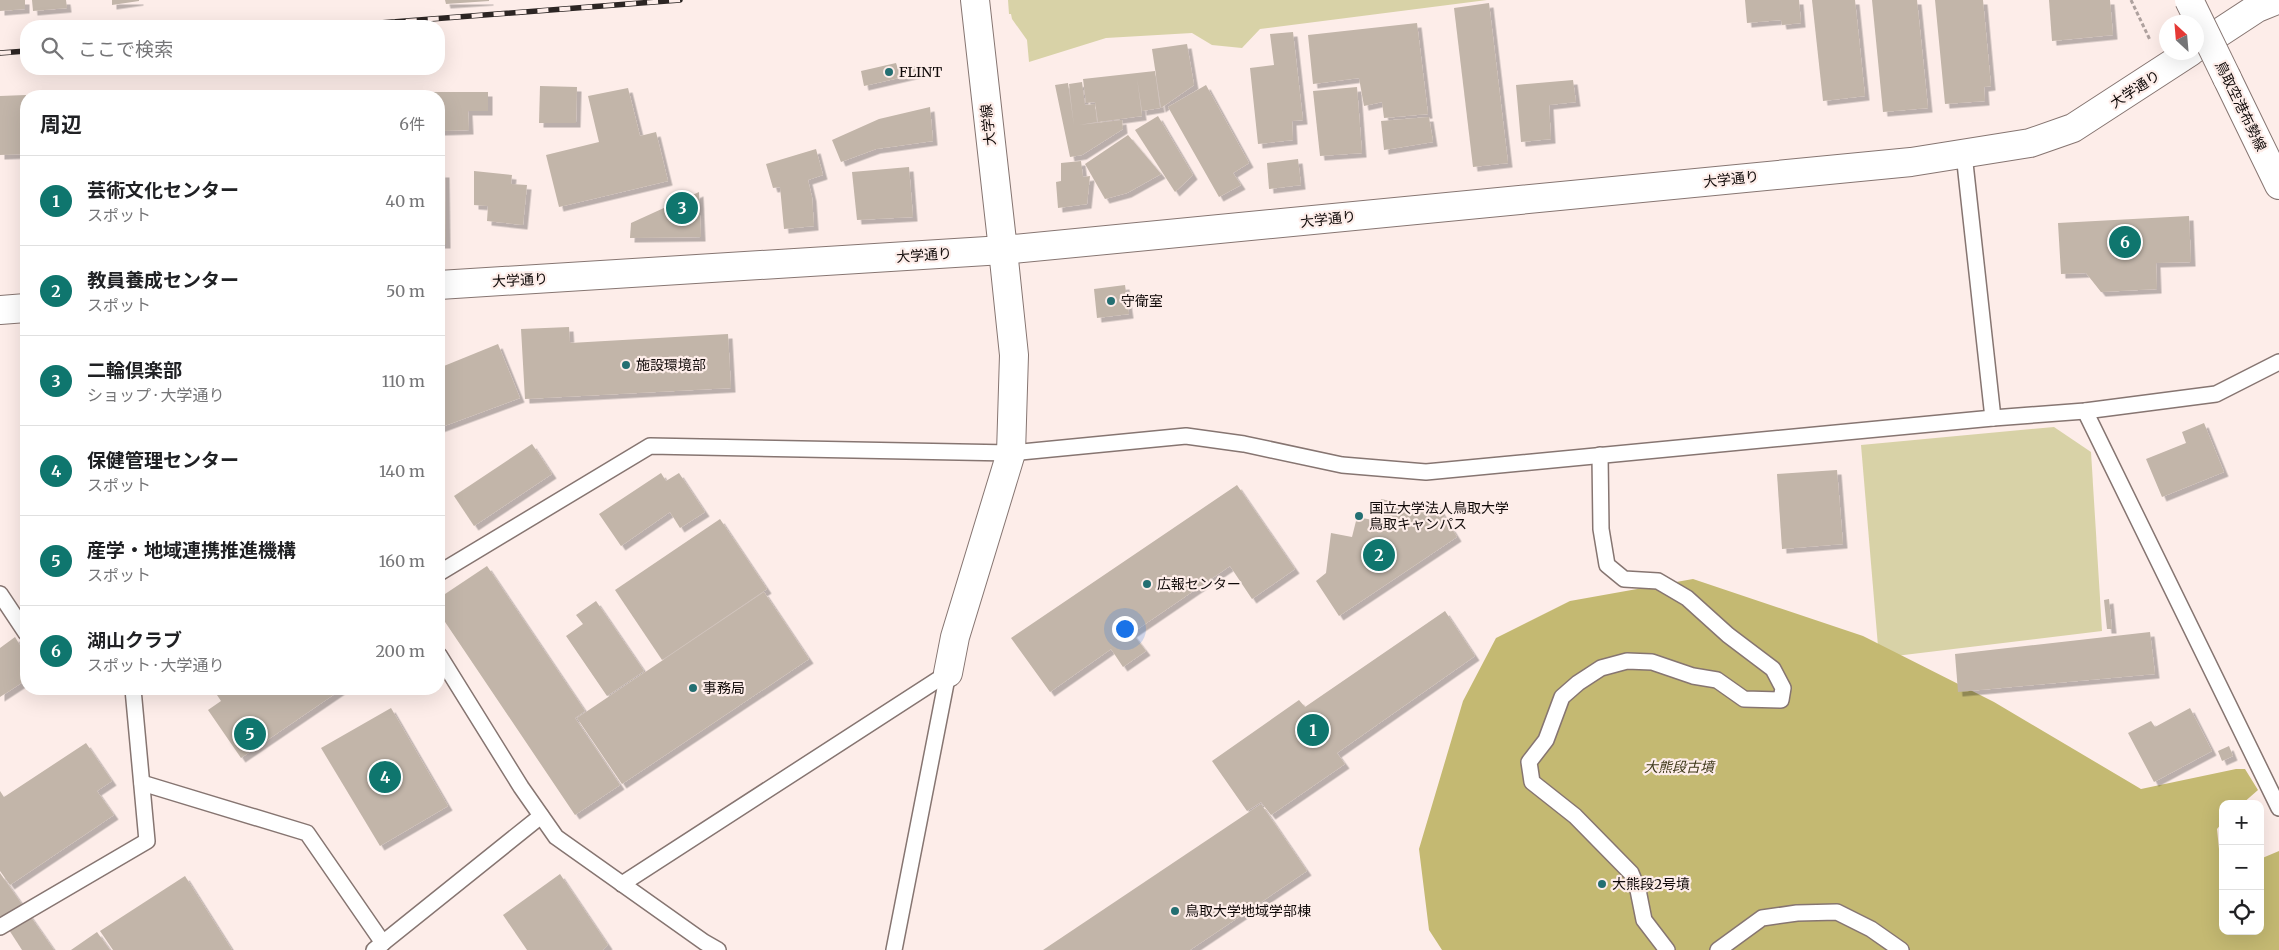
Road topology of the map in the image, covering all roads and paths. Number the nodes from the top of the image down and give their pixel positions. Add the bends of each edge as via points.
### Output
1 (2130, 0) edge
2 (2190, 0) edge
3 (2277, 0) edge
4 (976, 10) edge
5 (2151, 43) dead end
6 (2204, 43) edge
7 (2178, 60) edge
8 (1964, 154) junction
9 (2279, 185) edge
10 (1003, 250) junction
11 (445, 285) edge
12 (20, 308) edge
13 (0, 310) edge
14 (2279, 362) edge
15 (2085, 412) junction
16 (1993, 418) junction
17 (1011, 453) junction
18 (1600, 455) junction
19 (445, 569) edge
20 (0, 594) edge
21 (20, 624) edge
22 (445, 664) edge
23 (948, 673) junction
24 (134, 695) edge
25 (142, 783) junction
26 (2279, 808) edge
27 (542, 816) junction
28 (622, 884) junction
29 (0, 927) edge
30 (378, 946) edge
31 (698, 946) edge
32 (718, 950) edge
33 (894, 950) edge
34 (1667, 950) edge
35 (1718, 950) edge
36 (1902, 950) edge

1 - 5 path
2 - 9 street, 鳥取空港布勢線, bridge
3 - 6 street via 2257,8
4 - 10 street, 大学線
7 - 8 street, 大学通り via 2073,128 2030,143
8 - 10 street, 大学通り via 1901,163
8 - 16 lane
10 - 11 street, 大学通り
10 - 17 street, 大学線 via 1014,355
12 - 13 street
14 - 15 lane via 2216,394
15 - 16 lane
15 - 26 lane
16 - 18 lane
17 - 18 lane via 1186,436 1244,444 1342,465 1426,472
17 - 19 lane via 650,446
17 - 23 street, 大学線 via 955,637
18 - 34 lane via 1600,529 1607,564 1624,579 1658,581 1686,598 1773,669 1783,688 1780,700 1744,699 1717,680 1693,676 1652,662 1627,661 1601,668 1562,698 1546,740 1529,762 1532,782 1575,816 1631,873 1644,920
20 - 21 lane
22 - 27 lane
23 - 28 lane
23 - 33 lane
24 - 25 lane
25 - 29 lane via 147,841
25 - 30 lane via 307,833
27 - 28 lane via 556,837
27 - 30 lane
28 - 31 lane
31 - 32 lane
35 - 36 lane via 1762,918 1837,912

